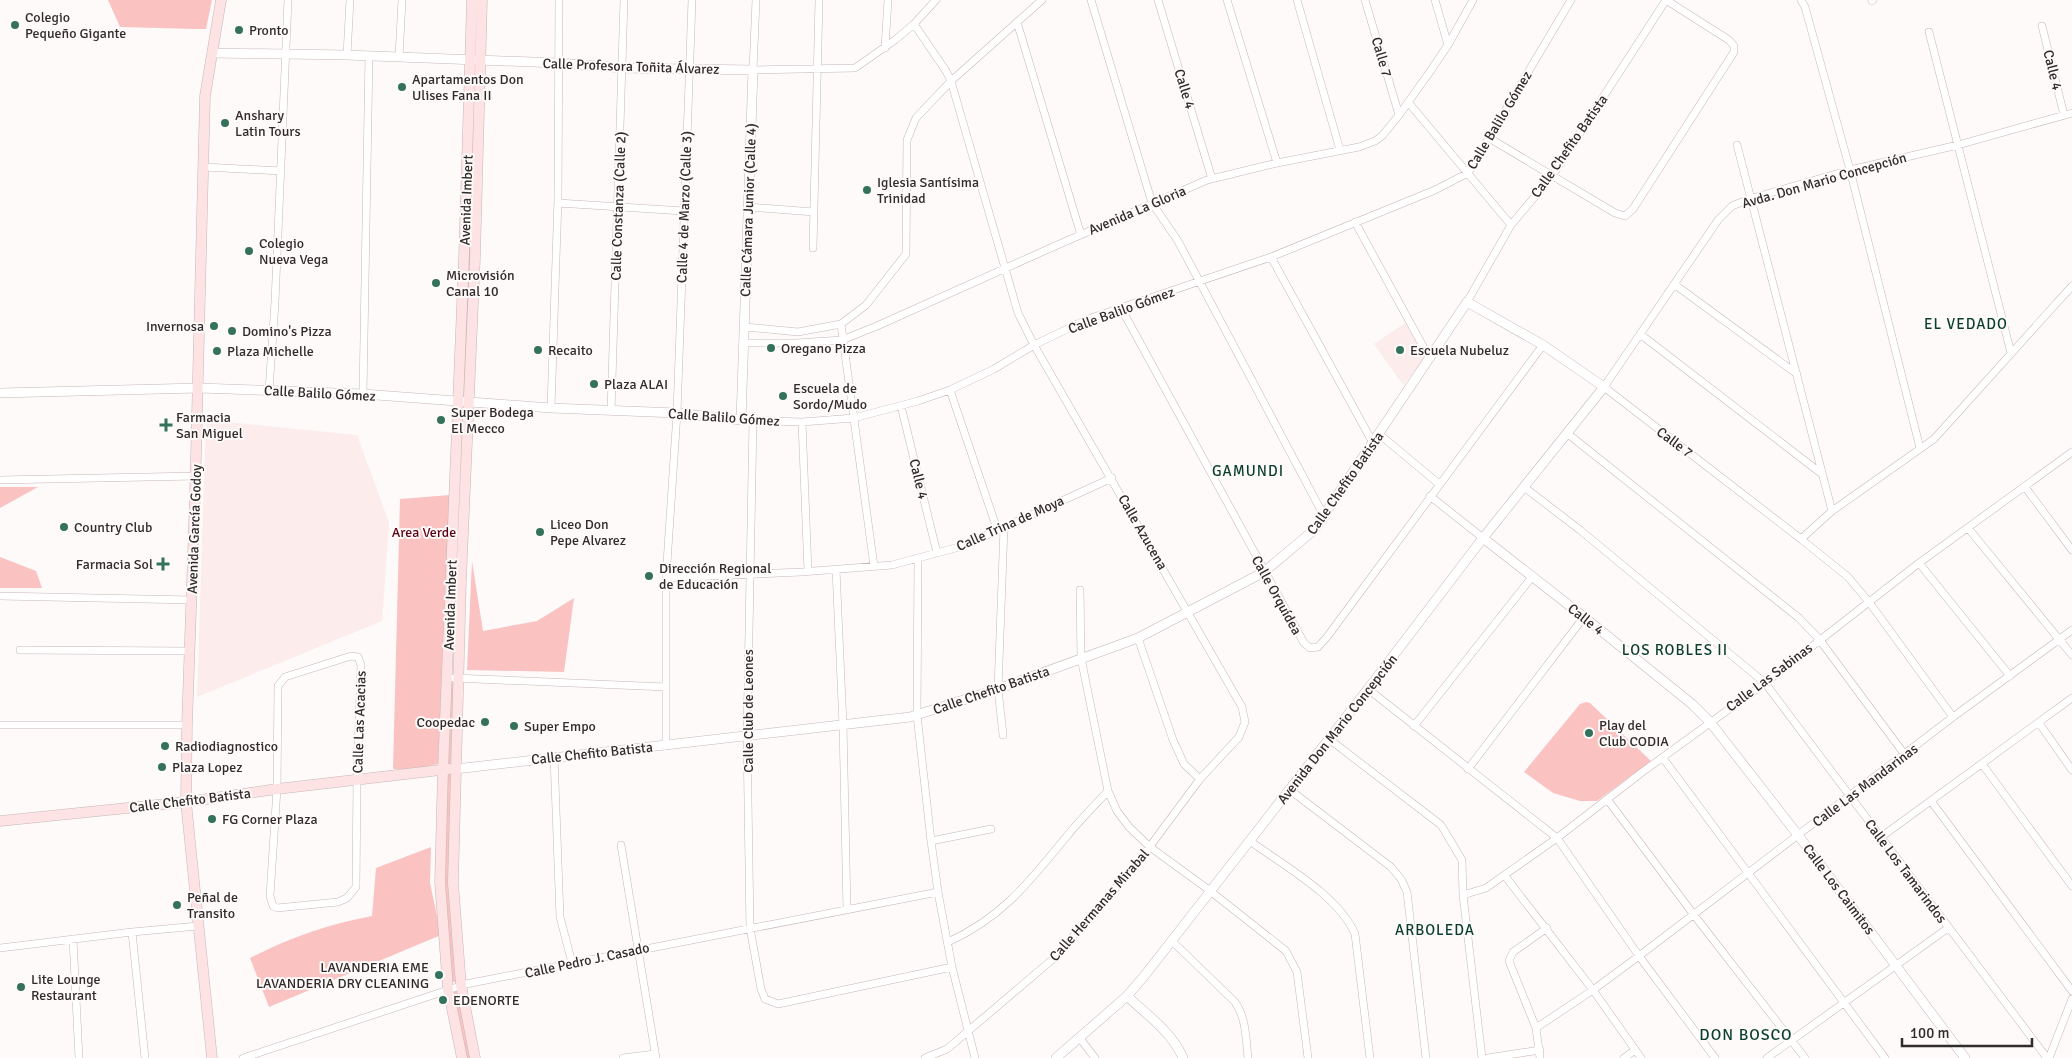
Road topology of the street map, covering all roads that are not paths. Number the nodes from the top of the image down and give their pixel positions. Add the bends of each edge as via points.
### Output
1 (221, 0) edge
2 (288, 0) edge
3 (350, 0) edge
4 (402, 0) edge
5 (472, 0) edge
6 (482, 0) edge
7 (559, 0) edge
8 (624, 0) edge
9 (692, 0) edge
10 (756, 0) edge
11 (819, 0) edge
12 (888, 0) edge
13 (936, 0) edge
14 (1042, 0) edge
15 (1091, 0) edge
16 (1158, 0) edge
17 (1227, 0) edge
18 (1297, 0) edge
19 (1365, 0) edge
20 (1435, 0) edge
21 (1473, 0) edge
22 (1571, 0) edge
23 (1666, 0) edge
24 (1801, 0) edge
25 (1017, 22) junction
26 (914, 24) junction
27 (2042, 26) dead end
28 (1929, 32) dead end
29 (1448, 45) junction
30 (884, 48) junction
31 (212, 53) junction
32 (286, 54) junction
33 (346, 55) junction
34 (369, 56) junction
35 (399, 57) junction
36 (475, 61) junction
37 (559, 63) junction
38 (623, 68) junction
39 (689, 68) junction
40 (816, 69) junction
41 (753, 70) junction
42 (951, 81) junction
43 (1408, 102) junction
44 (2072, 113) edge
45 (1399, 115) junction
46 (2064, 115) junction
47 (1489, 138) junction
48 (1736, 145) dead end
49 (1958, 145) junction
50 (1340, 150) junction
51 (1277, 163) junction
52 (204, 168) junction
53 (1850, 170) junction
54 (281, 171) junction
55 (1468, 173) junction
56 (1552, 176) junction
57 (1212, 179) junction
58 (1749, 199) junction
59 (558, 203) junction
60 (1152, 203) junction
61 (617, 206) junction
62 (748, 207) junction
63 (684, 211) junction
64 (814, 212) junction
65 (1355, 222) junction
66 (1511, 225) junction
67 (1081, 234) junction
68 (813, 248) dead end
69 (464, 257) junction
70 (1271, 257) junction
71 (475, 258) junction
72 (1007, 269) junction
73 (1198, 280) junction
74 (1674, 284) junction
75 (2072, 286) edge
76 (1467, 302) junction
77 (1121, 308) junction
78 (841, 324) junction
79 (745, 328) junction
80 (1640, 334) junction
81 (842, 340) junction
82 (744, 343) junction
83 (1034, 345) junction
84 (1544, 345) junction
85 (2011, 353) junction
86 (1430, 359) junction
87 (1797, 374) junction
88 (1604, 387) junction
89 (198, 388) junction
90 (950, 390) junction
91 (269, 391) junction
92 (0, 393) edge
93 (363, 394) junction
94 (457, 401) junction
95 (468, 402) junction
96 (901, 406) junction
97 (551, 408) junction
98 (611, 411) junction
99 (677, 413) junction
100 (854, 418) junction
101 (741, 420) junction
102 (754, 421) junction
103 (802, 422) junction
104 (1379, 434) junction
105 (1568, 434) junction
106 (1373, 443) junction
107 (1920, 448) junction
108 (2072, 452) edge
109 (1822, 474) junction
110 (196, 476) junction
111 (1112, 478) junction
112 (0, 480) edge
113 (1439, 484) junction
114 (1524, 487) junction
115 (2025, 487) junction
116 (1430, 496) junction
117 (1832, 511) junction
118 (1324, 516) junction
119 (1001, 528) junction
120 (1968, 528) junction
121 (1483, 538) junction
122 (1801, 539) junction
123 (2072, 550) edge
124 (937, 553) junction
125 (918, 559) junction
126 (1919, 563) junction
127 (874, 566) junction
128 (836, 569) junction
129 (808, 571) junction
130 (1264, 572) junction
131 (749, 573) junction
132 (1532, 576) junction
133 (666, 578) junction
134 (456, 580) junction
135 (1080, 590) dead end
136 (0, 596) edge
137 (192, 600) junction
138 (1869, 602) junction
139 (1189, 612) junction
140 (1584, 616) junction
141 (2072, 630) edge
142 (1138, 638) junction
143 (1819, 639) junction
144 (2059, 640) junction
145 (20, 650) dead end
146 (190, 651) junction
147 (2072, 655) edge
148 (1081, 658) junction
149 (2010, 676) junction
150 (453, 678) junction
151 (1765, 682) junction
152 (666, 687) junction
153 (998, 689) junction
154 (1368, 689) junction
155 (2072, 698) edge
156 (917, 715) junction
157 (1954, 717) junction
158 (1245, 722) joint
159 (1710, 722) junction
160 (2038, 723) junction
161 (0, 725) edge
162 (187, 725) junction
163 (843, 725) junction
164 (1414, 726) junction
165 (1003, 735) dead end
166 (747, 736) junction
167 (1329, 739) junction
168 (666, 746) junction
169 (1905, 755) junction
170 (554, 756) junction
171 (1663, 758) junction
172 (1982, 764) junction
173 (455, 769) junction
174 (1468, 769) junction
175 (443, 770) junction
176 (2072, 770) edge
177 (1200, 779) junction
178 (357, 780) junction
179 (277, 790) junction
180 (1108, 790) junction
181 (1290, 790) junction
182 (1850, 796) junction
183 (1607, 799) junction
184 (1931, 801) junction
185 (186, 802) junction
186 (0, 821) edge
187 (991, 829) dead end
188 (1798, 835) junction
189 (1881, 837) junction
190 (1557, 838) junction
191 (931, 841) junction
192 (1250, 841) junction
193 (621, 845) dead end
194 (1150, 847) junction
195 (1748, 874) junction
196 (1505, 876) junction
197 (2072, 886) edge
198 (1209, 890) junction
199 (938, 892) junction
200 (1463, 895) junction
201 (847, 910) junction
202 (1694, 915) junction
203 (198, 926) junction
204 (750, 928) junction
205 (1547, 928) junction
206 (1948, 928) junction
207 (132, 932) junction
208 (72, 939) junction
209 (1171, 940) junction
210 (948, 942) junction
211 (0, 948) edge
212 (638, 950) junction
213 (1638, 956) junction
214 (572, 963) junction
215 (1896, 966) junction
216 (952, 967) junction
217 (460, 985) junction
218 (448, 989) junction
219 (1593, 990) junction
220 (2072, 991) edge
221 (1127, 996) junction
222 (2072, 1000) edge
223 (1845, 1002) junction
224 (1536, 1028) junction
225 (968, 1030) junction
226 (1079, 1037) junction
227 (1792, 1040) junction
228 (1540, 1050) junction
229 (1635, 1050) junction
230 (656, 1056) edge
231 (79, 1058) edge
232 (145, 1058) edge
233 (212, 1058) edge
234 (243, 1058) edge
235 (462, 1058) edge
236 (474, 1058) edge
237 (623, 1058) edge
238 (925, 1058) edge
239 (976, 1058) edge
240 (1056, 1058) edge
241 (1095, 1058) edge
242 (1183, 1058) edge
243 (1248, 1058) edge
244 (1308, 1058) edge
245 (1370, 1058) edge
246 (1426, 1058) edge
247 (1482, 1058) edge
248 (1488, 1058) edge
249 (1540, 1058) edge
250 (1624, 1058) edge
251 (1641, 1058) edge
252 (1715, 1058) edge
253 (1767, 1058) edge
254 (1805, 1058) edge
255 (1885, 1058) edge
256 (1965, 1058) edge
257 (2048, 1058) edge

1 - 31 main road, Avenida García Godoy
2 - 32 street
3 - 33 street
4 - 35 street
5 - 36 main road, Avenida Imbert
6 - 36 main road, Avenida Imbert
7 - 37 street
8 - 38 street, Calle Constanza (Calle 2)
9 - 39 street, Calle 4 de Marzo (Calle 3)
10 - 41 street, Calle Cámara Junior (Calle 4)
11 - 40 street
12 - 30 street
13 - 26 street, Calle Profesora Toñita Álvarez
14 - 25 street
15 - 60 street
16 - 57 street, Calle 4
17 - 51 street
18 - 50 street
19 - 45 street, Calle 7
20 - 29 street
21 - 29 street, Avenida La Gloria
22 - 47 street, Calle Balilo Gómez
23 - 56 street, Calle Chefito Batista
23 - 56 street via 1729,40 1734,49 1638,201 1629,214 1621,216
24 - 53 street
25 - 42 street
25 - 67 street
26 - 30 street, Calle Profesora Toñita Álvarez
26 - 42 street, Calle Azucena
27 - 46 street, Calle 4
28 - 49 street
29 - 43 street, Avenida La Gloria
30 - 40 street, Calle Profesora Toñita Álvarez via 855,68
31 - 32 street, Calle Profesora Toñita Álvarez
31 - 52 main road, Avenida García Godoy via 205,96
32 - 33 street, Calle Profesora Toñita Álvarez
32 - 54 street
33 - 34 street, Calle Profesora Toñita Álvarez
34 - 35 street, Calle Profesora Toñita Álvarez
34 - 93 street
35 - 36 street, Calle Profesora Toñita Álvarez
36 - 37 street, Calle Profesora Toñita Álvarez
36 - 69 main road, Avenida Imbert
36 - 71 main road, Avenida Imbert
37 - 38 street, Calle Profesora Toñita Álvarez
37 - 59 street
38 - 39 street, Calle Profesora Toñita Álvarez
38 - 61 street, Calle Constanza (Calle 2)
39 - 41 street, Calle Profesora Toñita Álvarez
39 - 63 street, Calle 4 de Marzo (Calle 3)
40 - 41 street, Calle Profesora Toñita Álvarez
40 - 64 street
41 - 62 street, Calle Cámara Junior (Calle 4)
42 - 72 street, Calle Azucena
42 - 78 street via 916,118 906,140 906,254 866,305
43 - 45 street, Avenida La Gloria
43 - 55 street
44 - 46 street, Avda. Don Mario Concepción
45 - 50 street, Avenida La Gloria via 1375,141
46 - 49 street, Avda. Don Mario Concepción
47 - 55 street, Calle Balilo Gómez
47 - 56 street
48 - 58 street
49 - 53 street, Avda. Don Mario Concepción
49 - 85 street
50 - 51 street, Avenida La Gloria
51 - 57 street, Avenida La Gloria
52 - 54 street
52 - 89 main road, Avenida García Godoy
53 - 58 street, Avda. Don Mario Concepción
53 - 107 street
54 - 91 street
55 - 65 street, Calle Balilo Gómez
55 - 66 street
56 - 66 street, Calle Chefito Batista
57 - 60 street, Avenida La Gloria
58 - 74 street, Avda. Don Mario Concepción via 1732,206 1724,214
58 - 87 street
59 - 61 street
59 - 97 street
60 - 67 street, Avenida La Gloria
60 - 73 street via 1178,241
61 - 63 street
61 - 98 street, Calle Constanza (Calle 2)
62 - 64 street
62 - 79 street, Calle Cámara Junior (Calle 4)
63 - 99 street, Calle 4 de Marzo (Calle 3)
64 - 68 street
65 - 70 street, Calle Balilo Gómez
65 - 86 street
66 - 76 street, Calle Chefito Batista
67 - 72 street, Avenida La Gloria
69 - 71 street
69 - 94 main road, Avenida Imbert
70 - 73 street, Calle Balilo Gómez
70 - 106 street
71 - 95 main road, Avenida Imbert
72 - 81 street, Avenida La Gloria
72 - 83 street, Calle Azucena via 1018,313
73 - 77 street, Calle Balilo Gómez
73 - 118 street
74 - 80 street, Avda. Don Mario Concepción
74 - 87 street
75 - 85 street
76 - 84 street, Calle 7
76 - 86 street, Calle Chefito Batista
77 - 83 street, Calle Balilo Gómez via 1088,319
77 - 130 street, Calle Orquídea
78 - 79 street via 798,332
78 - 81 street
79 - 82 street, Calle Cámara Junior (Calle 4)
80 - 88 street, Avda. Don Mario Concepción
80 - 109 street
81 - 82 street, Avenida La Gloria
81 - 100 street
82 - 101 street, Calle Cámara Junior (Calle 4)
83 - 90 street, Calle Balilo Gómez
83 - 111 street, Calle Azucena
84 - 88 street, Calle 7
84 - 113 street, Calle Orquídea
85 - 107 street via 1934,439
86 - 104 street, Calle Chefito Batista
87 - 109 street
88 - 105 street, Avenida Don Mario Concepción
88 - 122 street, Calle 7
89 - 91 street, Calle Balilo Gómez
89 - 92 street, Calle Balilo Gómez
89 - 110 main road, Avenida García Godoy
90 - 96 street, Calle Balilo Gómez
90 - 119 street
91 - 93 street, Calle Balilo Gómez
93 - 94 street, Calle Balilo Gómez
94 - 95 street, Calle Balilo Gómez
94 - 134 main road, Avenida Imbert
95 - 97 street, Calle Balilo Gómez
95 - 134 main road, Avenida Imbert
96 - 100 street, Calle Balilo Gómez
96 - 124 street, Calle 4
97 - 98 street, Calle Balilo Gómez
98 - 99 street, Calle Balilo Gómez
99 - 101 street, Calle Balilo Gómez
99 - 133 street, Calle 4 de Marzo (Calle 3)
100 - 103 street, Calle Balilo Gómez
100 - 127 street
101 - 102 street, Calle Balilo Gómez
102 - 103 street, Calle Balilo Gómez
102 - 131 street, Calle Club de Leones
103 - 129 street
104 - 106 street, Calle Chefito Batista
104 - 113 street
105 - 114 street, Avenida Don Mario Concepción
105 - 143 street via 1799,618
106 - 118 street, Calle Chefito Batista
107 - 117 street
108 - 115 street, Calle Las Sabinas
109 - 117 street
110 - 112 street
110 - 137 main road, Avenida García Godoy
111 - 119 street, Calle Trina de Moya
111 - 139 street, Calle Azucena
113 - 116 street, Calle Orquídea
114 - 121 street, Avenida Don Mario Concepción
114 - 151 street, Calle Los Tamarindos
115 - 120 street, Calle Las Sabinas
115 - 123 street
116 - 121 street
116 - 130 street, Calle Orquídea via 1318,647 1310,648 1304,643
117 - 122 street
118 - 130 street, Calle Chefito Batista via 1314,530
119 - 124 street, Calle Trina de Moya via 963,546
119 - 153 street
120 - 126 street, Calle Las Sabinas
120 - 144 street
121 - 132 street, Calle 4
121 - 154 street, Avenida Don Mario Concepción
122 - 138 street, Calle 7 via 1848,577
124 - 125 street, Calle Trina de Moya
125 - 127 street, Calle Trina de Moya
125 - 156 street
126 - 138 street, Calle Las Sabinas
126 - 149 street
127 - 128 street, Calle Trina de Moya
128 - 129 street, Calle Trina de Moya
128 - 163 street
129 - 131 street, Calle Trina de Moya
130 - 139 street, Calle Chefito Batista
131 - 133 street, Calle Trina de Moya
131 - 166 street, Calle Club de Leones
132 - 140 street, Calle 4
132 - 164 street
133 - 152 street, Calle 4 de Marzo (Calle 3)
134 - 150 main road, Avenida Imbert
135 - 148 street
136 - 137 street
137 - 146 main road, Avenida García Godoy
138 - 143 street, Calle Las Sabinas
138 - 157 street, Calle 7
139 - 142 street, Calle Chefito Batista
139 - 158 street, Calle Azucena via 1242,707
140 - 159 street, Calle 4
140 - 174 street
141 - 144 street, Calle Las Mandarinas
142 - 148 street, Calle Chefito Batista
142 - 177 street via 1173,740 1184,764
143 - 151 street, Calle Las Sabinas
143 - 169 street
144 - 147 street
144 - 149 street, Calle Las Mandarinas
145 - 146 street
146 - 162 main road, Avenida García Godoy
148 - 153 street, Calle Chefito Batista
148 - 180 street
149 - 157 street, Calle Las Mandarinas
150 - 152 street
150 - 173 main road, Avenida Imbert
150 - 175 main road, Avenida Imbert
151 - 159 street, Calle Las Sabinas
151 - 182 street, Calle Los Tamarindos
152 - 168 street, Calle 4 de Marzo (Calle 3)
153 - 156 street, Calle Chefito Batista
153 - 165 street
154 - 164 street
154 - 167 street, Avenida Don Mario Concepción
155 - 160 street
156 - 163 street, Calle Chefito Batista
156 - 191 street
157 - 169 street, Calle Las Mandarinas
158 - 177 street, Calle Hermanas Mirabal via 1239,737
159 - 171 street, Calle Las Sabinas
159 - 188 street, Calle Los Caimitos
160 - 172 street
160 - 176 street
161 - 162 street
162 - 185 main road, Avenida García Godoy
163 - 166 street, Calle Chefito Batista
163 - 201 street
164 - 174 street
166 - 168 street, Calle Chefito Batista
166 - 204 street, Calle Club de Leones
167 - 181 street, Avenida Don Mario Concepción
167 - 200 street via 1442,825 1462,860
168 - 170 street, Calle Chefito Batista
169 - 182 street, Calle Las Mandarinas
170 - 173 street, Calle Chefito Batista
170 - 214 street via 560,917
171 - 183 street, Calle Las Sabinas
171 - 195 street
172 - 184 street
172 - 197 street
173 - 175 main road, Calle Chefito Batista
173 - 217 main road, Avenida Imbert via 453,883
174 - 190 street
175 - 178 main road, Calle Chefito Batista
175 - 218 main road, Avenida Imbert via 440,882
177 - 194 street, Calle Hermanas Mirabal
178 - 179 main road, Calle Chefito Batista
178 - 179 street, Calle Las Acacias via 356,887 347,898 325,904 281,909 273,906 270,896
178 - 179 street, Calle Las Acacias via 361,666 359,659 353,656 285,677 280,682
179 - 185 main road, Calle Chefito Batista
180 - 194 street via 1117,811
180 - 210 street via 1036,875 1000,911 972,931
181 - 192 street, Avenida Don Mario Concepción
181 - 246 street via 1391,867 1401,879 1414,938
182 - 188 street, Calle Las Mandarinas
182 - 189 street, Calle Los Tamarindos
183 - 190 street, Calle Las Sabinas
183 - 202 street
184 - 189 street
184 - 220 street
185 - 186 main road, Calle Chefito Batista
185 - 203 main road, Avenida García Godoy
187 - 191 street
188 - 195 street, Calle Las Mandarinas
188 - 215 street, Calle Los Caimitos
189 - 206 street, Calle Los Tamarindos
190 - 196 street, Calle Las Sabinas
190 - 213 street
191 - 199 street
192 - 198 street, Avenida Don Mario Concepción
192 - 245 street via 1315,888 1350,922 1355,934
193 - 212 street
194 - 198 street
194 - 225 street, Calle Hermanas Mirabal via 1053,959
195 - 202 street, Calle Las Mandarinas
195 - 223 street
196 - 200 street, Calle Las Sabinas via 1486,888
196 - 205 street
198 - 209 street, Avenida Don Mario Concepción
198 - 244 street via 1279,943 1292,960 1297,972
199 - 201 street, Calle Pedro J. Casado
199 - 210 street
200 - 247 street
201 - 204 street, Calle Pedro J. Casado
202 - 213 street, Calle Las Mandarinas
202 - 227 street
203 - 207 street
203 - 233 main road, Avenida García Godoy
204 - 212 street, Calle Pedro J. Casado
204 - 216 street, Calle Club de Leones via 761,989 765,999 778,1004
205 - 219 street
205 - 224 street via 1513,952 1509,961
206 - 215 street
206 - 257 street, Calle Los Tamarindos
207 - 208 street
207 - 232 street
208 - 211 street
208 - 231 street
209 - 221 street, Avenida Don Mario Concepción
209 - 243 street via 1235,1002 1243,1019
210 - 216 street
212 - 214 street, Calle Pedro J. Casado
212 - 230 street
213 - 219 street, Calle Las Mandarinas
213 - 252 street
214 - 217 street, Calle Pedro J. Casado
215 - 223 street
215 - 256 street, Calle Los Caimitos
216 - 225 street
217 - 218 street, Calle Pedro J. Casado
217 - 236 main road, Avenida Imbert
218 - 234 street, Calle Pedro J. Casado
218 - 235 main road, Avenida Imbert
219 - 224 street, Calle Las Mandarinas
219 - 229 street
221 - 226 street, Avenida Don Mario Concepción
221 - 242 street via 1165,1031
222 - 257 street
223 - 227 street
223 - 255 street
224 - 228 street
225 - 238 street, Calle Hermanas Mirabal via 947,1049
225 - 239 street
226 - 240 street, Avenida Don Mario Concepción
226 - 241 street
227 - 253 street
227 - 254 street
228 - 248 street
228 - 249 street
229 - 250 street
229 - 251 street
230 - 237 street

